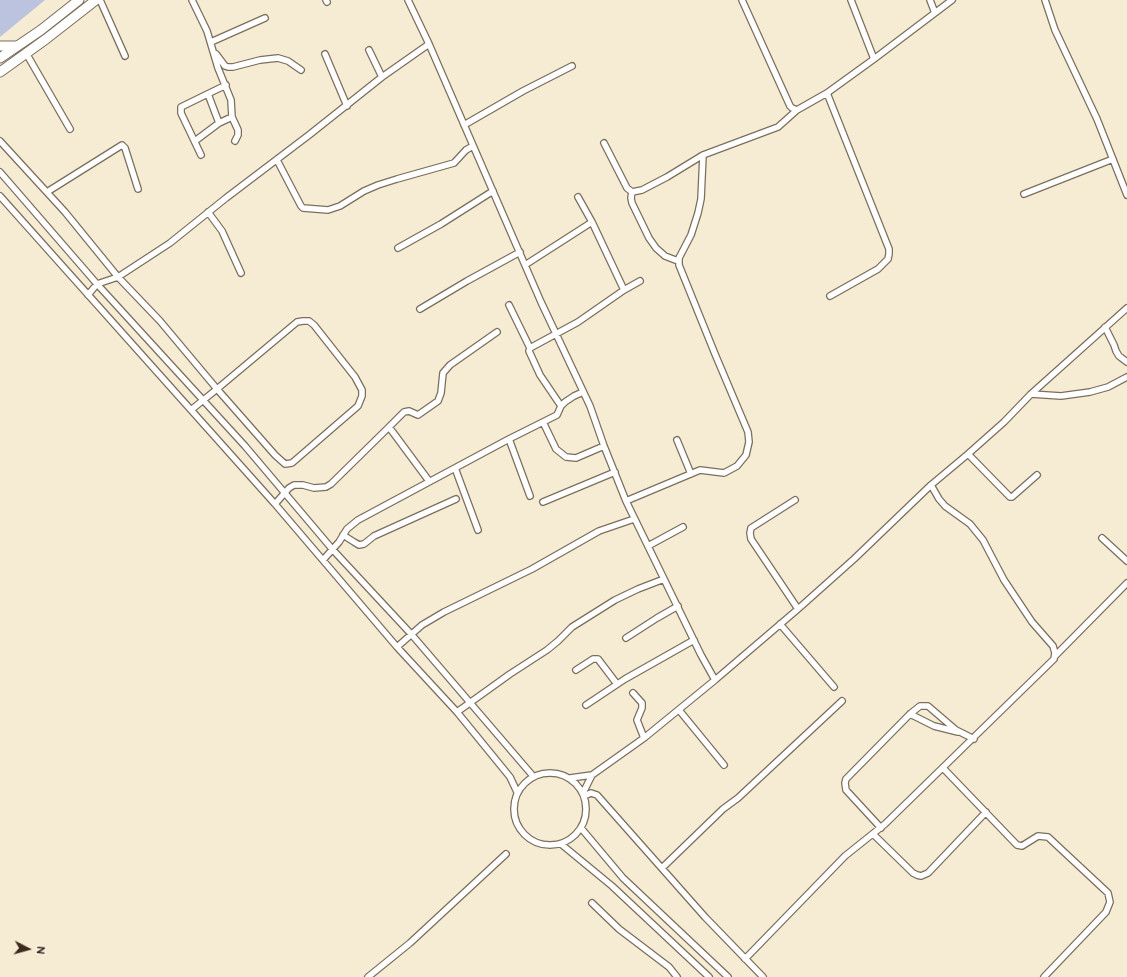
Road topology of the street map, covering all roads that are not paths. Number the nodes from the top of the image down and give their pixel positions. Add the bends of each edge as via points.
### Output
1 (80, 0) edge
2 (96, 0) edge
3 (100, 0) edge
4 (192, 0) edge
5 (408, 0) edge
6 (742, 0) edge
7 (852, 0) edge
8 (930, 0) edge
9 (952, 0) edge
10 (1044, 0) edge
11 (935, 13) junction
12 (264, 18) dead end
13 (211, 42) junction
14 (429, 44) junction
15 (0, 46) edge
16 (18, 46) junction
17 (213, 50) junction
18 (369, 50) dead end
19 (26, 53) junction
20 (325, 54) dead end
21 (125, 56) dead end
22 (0, 58) edge
23 (874, 59) junction
24 (572, 66) dead end
25 (301, 70) dead end
26 (0, 72) edge
27 (382, 77) junction
28 (226, 85) junction
29 (827, 93) junction
30 (208, 94) junction
31 (347, 106) junction
32 (797, 110) junction
33 (232, 117) junction
34 (219, 123) junction
35 (464, 125) junction
36 (70, 129) dead end
37 (0, 141) edge
38 (194, 141) junction
39 (235, 141) dead end
40 (604, 142) dead end
41 (473, 146) junction
42 (201, 155) dead end
43 (703, 155) junction
44 (1113, 159) junction
45 (277, 160) junction
46 (0, 172) edge
47 (138, 189) dead end
48 (493, 191) junction
49 (47, 192) junction
50 (632, 192) junction
51 (1024, 194) dead end
52 (1127, 195) edge
53 (0, 196) edge
54 (578, 197) dead end
55 (208, 212) junction
56 (592, 222) junction
57 (398, 248) dead end
58 (520, 252) junction
59 (678, 261) junction
60 (525, 265) junction
61 (241, 273) dead end
62 (118, 277) junction
63 (640, 281) dead end
64 (97, 284) junction
65 (624, 290) junction
66 (88, 295) junction
67 (830, 296) dead end
68 (509, 305) dead end
69 (1127, 308) edge
70 (420, 309) dead end
71 (1105, 327) junction
72 (497, 332) dead end
73 (556, 335) junction
74 (530, 348) junction
75 (1127, 362) edge
76 (1127, 377) edge
77 (217, 389) junction
78 (583, 392) junction
79 (1032, 394) junction
80 (204, 401) junction
81 (561, 406) junction
82 (191, 410) junction
83 (543, 422) junction
84 (389, 427) junction
85 (509, 439) junction
86 (677, 440) dead end
87 (604, 446) junction
88 (968, 454) junction
89 (455, 468) junction
90 (615, 472) junction
91 (691, 474) junction
92 (1037, 475) dead end
93 (429, 482) junction
94 (931, 485) junction
95 (285, 494) junction
96 (530, 496) dead end
97 (456, 499) dead end
98 (795, 500) dead end
99 (626, 501) junction
100 (543, 502) dead end
101 (275, 504) junction
102 (634, 518) junction
103 (683, 527) dead end
104 (478, 530) dead end
105 (343, 535) junction
106 (1102, 538) dead end
107 (648, 546) junction
108 (333, 550) junction
109 (323, 560) junction
110 (1127, 561) edge
111 (664, 579) junction
112 (1127, 584) edge
113 (678, 606) junction
114 (798, 609) junction
115 (780, 624) junction
116 (412, 635) junction
117 (626, 638) dead end
118 (694, 640) junction
119 (397, 647) junction
120 (1055, 656) junction
121 (576, 670) dead end
122 (715, 680) junction
123 (617, 684) junction
124 (834, 687) dead end
125 (633, 693) dead end
126 (842, 701) dead end
127 (470, 702) junction
128 (586, 704) dead end
129 (679, 710) junction
130 (457, 712) junction
131 (910, 714) junction
132 (961, 733) junction
133 (644, 738) junction
134 (974, 738) junction
135 (724, 765) dead end
136 (944, 768) junction
137 (592, 775) junction
138 (533, 776) junction
139 (570, 778) junction
140 (517, 792) junction
141 (584, 795) junction
142 (986, 812) junction
143 (581, 828) junction
144 (881, 828) junction
145 (873, 834) junction
146 (561, 844) junction
147 (506, 854) dead end
148 (662, 868) junction
149 (592, 903) dead end
150 (745, 959) junction
151 (368, 977) edge
152 (677, 977) edge
153 (709, 977) edge
154 (728, 977) edge
155 (763, 977) edge
156 (1044, 977) edge

1 - 16 main road
2 - 19 main road
3 - 21 street
4 - 13 street
5 - 14 street
6 - 32 street via 790,106
7 - 23 street
8 - 11 street
9 - 11 street
10 - 44 street
11 - 23 street
12 - 13 street
13 - 17 street
14 - 27 street
14 - 35 street
15 - 16 main road
16 - 22 main road
17 - 25 street via 228,67 278,58
17 - 28 street
18 - 27 street
19 - 26 main road
19 - 36 street
20 - 31 street
23 - 29 street
24 - 35 street
27 - 31 street
28 - 30 street
28 - 33 street via 231,100
29 - 32 street
29 - 67 street via 890,254 878,269
30 - 34 street
30 - 38 street via 181,107 181,113
31 - 45 street
32 - 43 street via 778,127
33 - 34 street
33 - 39 street via 238,130
34 - 38 street
35 - 41 street
37 - 49 street
38 - 42 street
40 - 50 street
41 - 45 street via 454,163 378,185 328,210 300,206
41 - 48 street
43 - 50 street via 667,177 642,190
43 - 59 street via 698,213
44 - 51 street
44 - 52 street
45 - 55 street
46 - 64 street
47 - 49 street via 122,145
48 - 57 street
48 - 58 street
49 - 62 street
50 - 59 street via 632,203 649,238 665,256
53 - 66 street
54 - 56 street
55 - 61 street via 222,232
55 - 62 street via 170,243
56 - 60 street
56 - 65 street
58 - 60 street
58 - 70 street
59 - 91 street via 750,437 746,454 737,466 724,473 700,470
60 - 73 street
62 - 64 street
62 - 77 street via 160,321
63 - 65 street
64 - 66 street
64 - 80 street
65 - 73 street
66 - 82 street
68 - 74 street
69 - 71 street
71 - 75 street via 1119,356
71 - 79 street
72 - 84 street via 444,372 438,401 418,415 409,411 404,412
73 - 74 street
73 - 78 street
74 - 81 street via 540,375
76 - 79 street via 1108,387 1090,392 1061,396
77 - 77 street via 297,322 309,321 355,377 362,390 362,396 358,406 292,463 285,464
77 - 80 street
78 - 81 street
78 - 87 street
79 - 88 street
80 - 82 street
80 - 95 street
81 - 83 street via 557,415
82 - 101 street
83 - 85 street
83 - 87 street via 556,449 566,457 576,458
84 - 93 street
84 - 95 street via 331,484 314,488 299,484 289,488
85 - 89 street
85 - 96 street
86 - 91 street
87 - 90 street
88 - 92 street via 1010,497
88 - 94 street
89 - 93 street
89 - 104 street
90 - 99 street
90 - 100 street
91 - 99 street
93 - 105 street via 358,520
94 - 114 street
94 - 120 street via 945,506 970,524 980,536 1008,587 1032,622 1053,646
95 - 101 street
95 - 108 street
97 - 105 street via 374,536 364,544 359,545
98 - 114 street via 751,528 750,533 751,539
99 - 102 street
101 - 109 street
102 - 107 street
102 - 116 street via 599,532 532,569 444,612 422,625
103 - 107 street
105 - 108 street
106 - 110 street
107 - 111 street
108 - 109 street
108 - 116 street
109 - 119 street
111 - 113 street
111 - 127 street via 616,600 572,627 558,642
112 - 120 street
113 - 117 street
113 - 118 street
114 - 115 street
115 - 122 street
115 - 124 street
116 - 119 street
116 - 127 street
118 - 122 street
118 - 123 street
119 - 130 street
120 - 134 street
121 - 123 street via 593,659 598,659
122 - 129 street
123 - 128 street
125 - 133 street via 642,703 637,720
126 - 148 street
127 - 130 street
127 - 138 street
129 - 133 street
129 - 135 street
130 - 140 street via 510,777
131 - 132 street via 934,726
131 - 132 street via 920,706 928,706
131 - 144 street via 845,783 846,790
132 - 134 street
133 - 137 street
134 - 136 street
136 - 142 street
136 - 144 street
137 - 139 street
137 - 141 street
138 - 139 street via 552,772
138 - 140 street
139 - 141 street
140 - 146 street via 514,815 524,835 538,844
141 - 143 street via 586,812
141 - 148 street via 597,795
142 - 145 street via 928,873 921,876 913,873
142 - 156 street via 1017,845 1022,846 1041,836 1051,839 1109,895 1106,912
143 - 146 street via 576,835
143 - 154 street via 623,878
144 - 145 street
145 - 150 street via 845,856
146 - 153 street via 612,886
147 - 151 street via 410,943
148 - 150 street
149 - 152 street via 619,929 669,967
150 - 155 street

